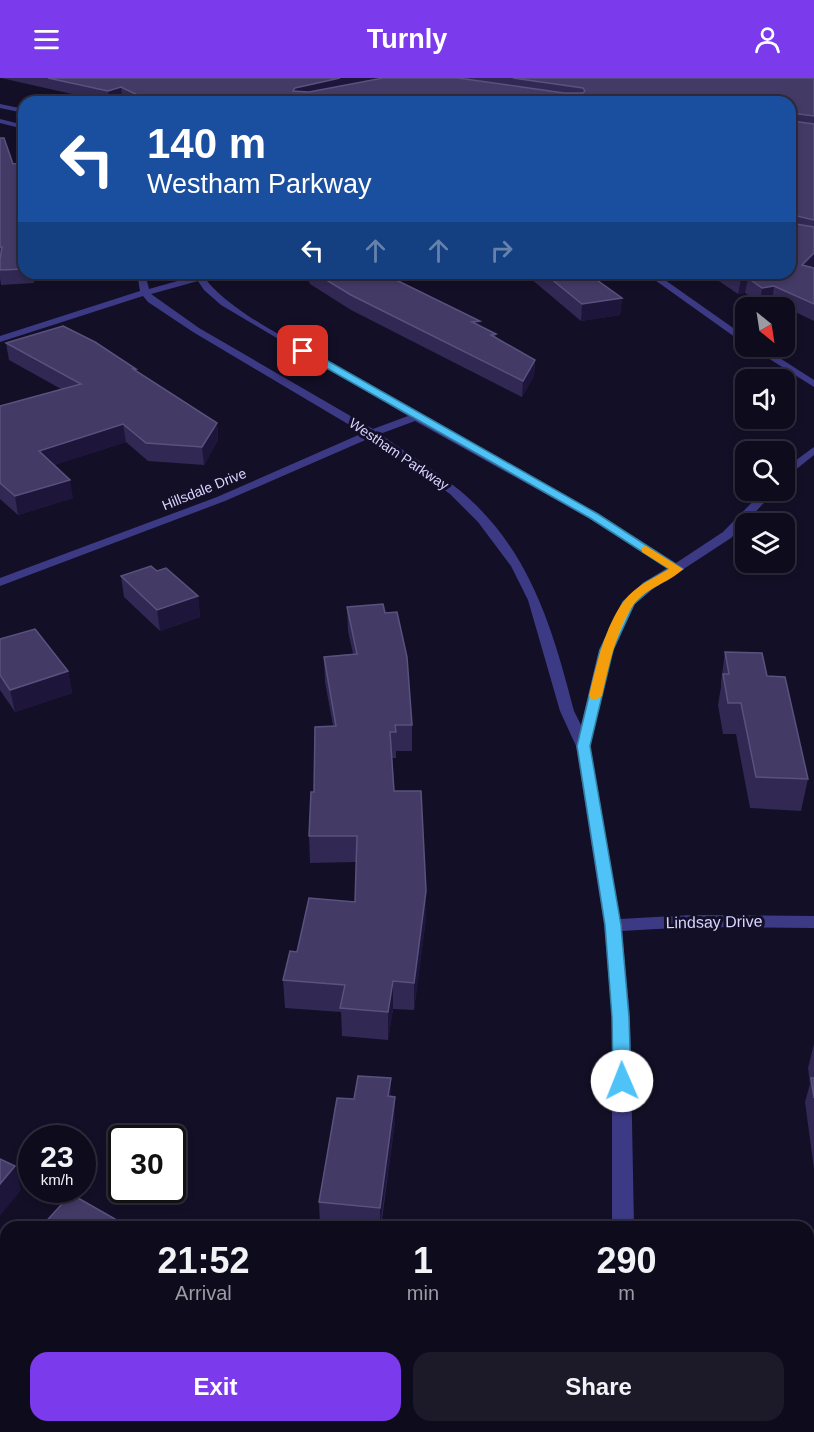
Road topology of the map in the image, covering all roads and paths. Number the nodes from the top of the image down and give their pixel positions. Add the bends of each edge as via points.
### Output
1 (0, 106) edge
2 (18, 110) edge
3 (0, 123) edge
4 (18, 124) edge
5 (142, 279) edge
6 (185, 279) edge
7 (201, 279) edge
8 (657, 279) edge
9 (145, 292) junction
10 (735, 334) edge
11 (0, 339) edge
12 (771, 357) edge
13 (814, 384) edge
14 (416, 417) junction
15 (371, 433) junction
16 (814, 450) edge
17 (795, 464) edge
18 (760, 501) edge
19 (677, 569) junction
20 (0, 582) edge
21 (583, 746) junction
22 (814, 922) edge
23 (613, 925) junction
24 (623, 1221) edge

1 - 2 street
3 - 4 street
5 - 9 street
6 - 9 street
7 - 14 street via 224,303
8 - 10 street
9 - 11 street
9 - 15 street, Westham Parkway via 196,330
12 - 13 street
14 - 15 street, Hillsdale Drive
14 - 19 street via 594,516
15 - 20 street, Hillsdale Drive via 222,499
15 - 21 street, Westham Parkway via 454,492 482,519 517,565 534,600 567,711
16 - 17 street
18 - 19 street via 727,535
19 - 21 street, Westham Parkway via 629,602 606,650
21 - 23 street, Westham Parkway
22 - 23 street, Lindsay Drive
23 - 24 street, Westham Parkway via 621,1017

